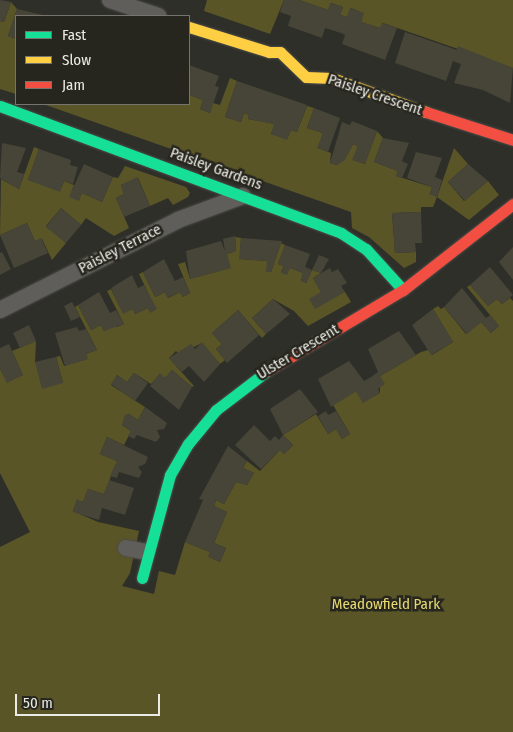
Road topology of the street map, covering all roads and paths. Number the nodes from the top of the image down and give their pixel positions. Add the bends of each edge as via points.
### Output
1 (110, 0) edge
2 (155, 15) edge
3 (190, 27) edge
4 (0, 106) edge
5 (513, 140) edge
6 (242, 196) junction
7 (513, 204) edge
8 (403, 290) junction
9 (0, 310) edge
10 (126, 548) dead end
11 (147, 552) junction
12 (142, 578) dead end

1 - 2 street
3 - 5 street, Paisley Crescent via 269,52 280,52 306,77 332,78 396,103
4 - 6 street, Paisley Gardens
6 - 8 street, Paisley Gardens via 353,240
6 - 9 street, Paisley Terrace via 178,220
7 - 8 street, Ulster Crescent
8 - 11 street, Ulster Crescent via 254,379 216,410 192,438 170,475
10 - 11 street
11 - 12 street, Ulster Crescent

